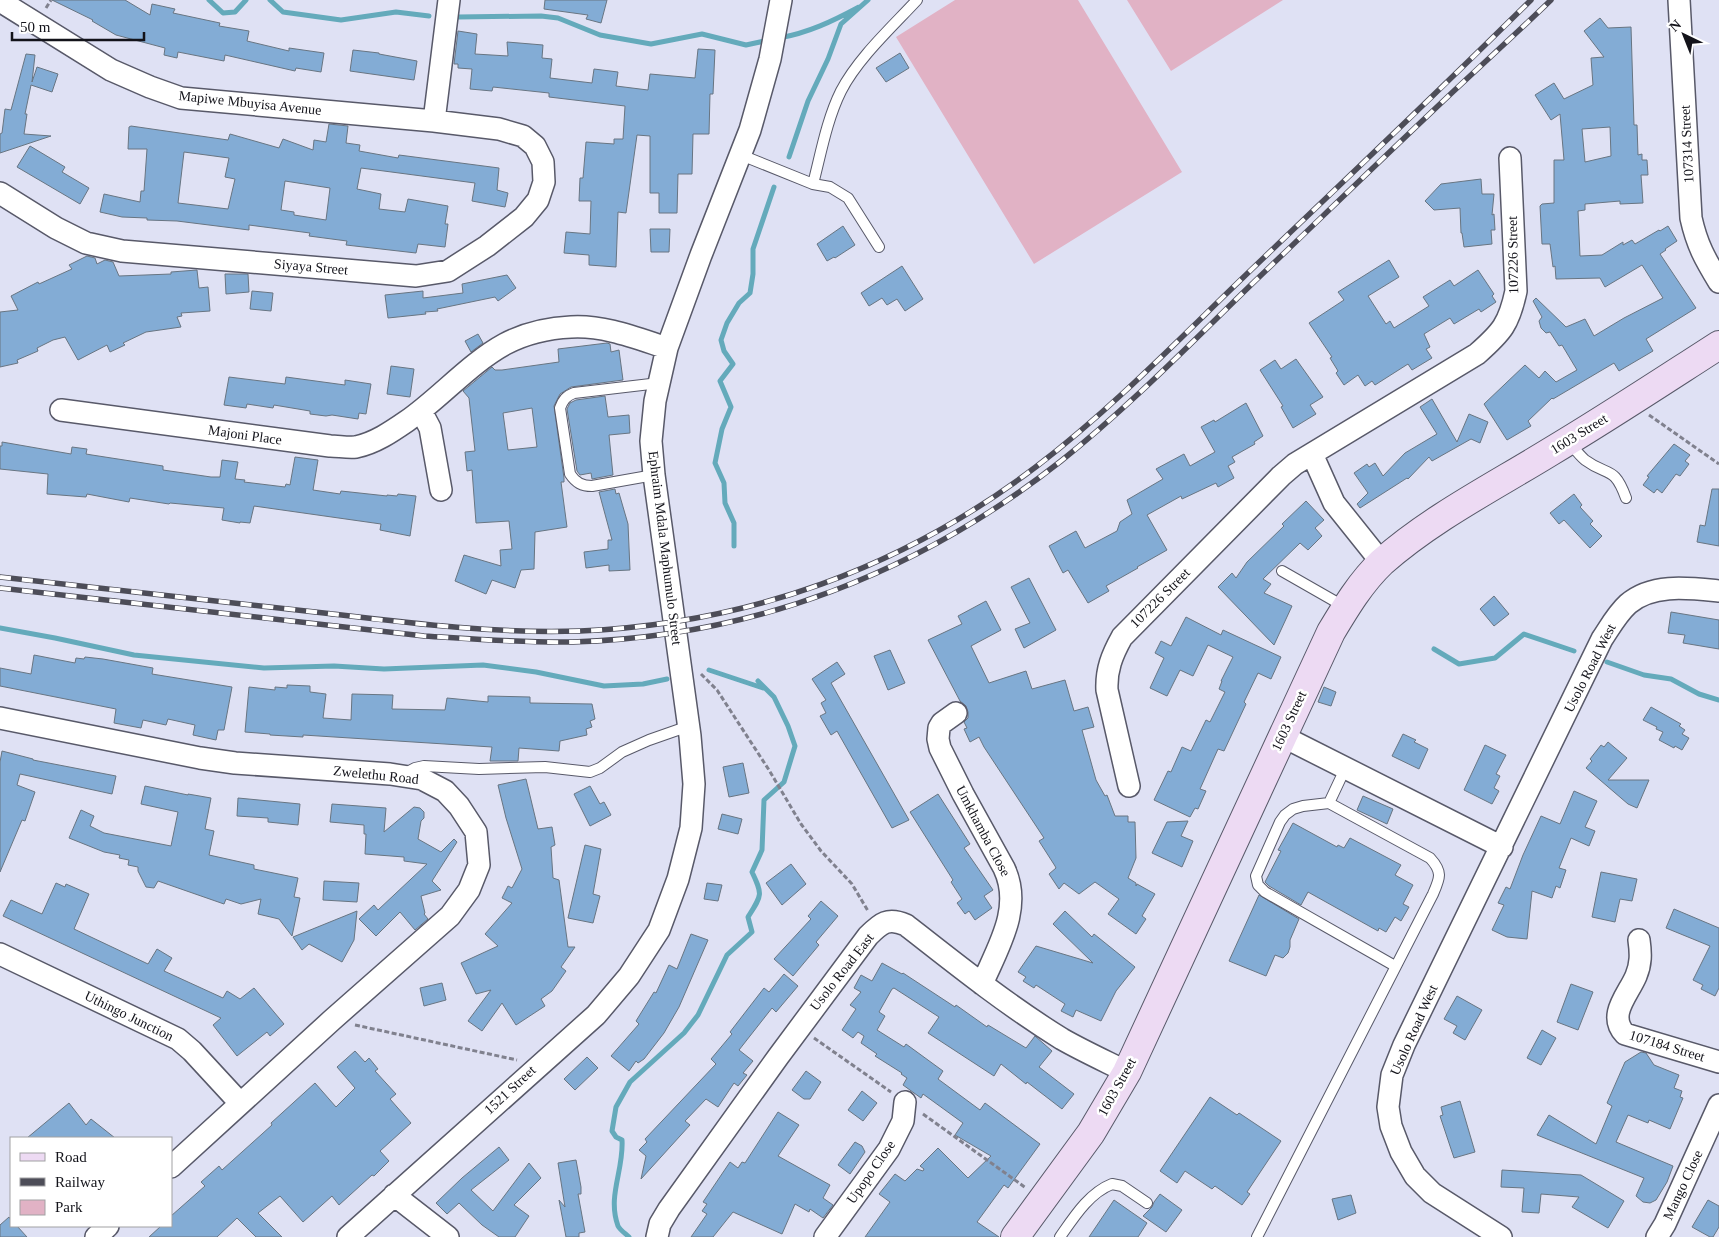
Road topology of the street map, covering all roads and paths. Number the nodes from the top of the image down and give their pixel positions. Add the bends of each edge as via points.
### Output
1 (449, 0) edge
2 (781, 0) edge
3 (917, 0) edge
4 (1679, 0) edge
5 (0, 1) edge
6 (434, 121) junction
7 (523, 136) joint
8 (741, 155) junction
9 (1510, 158) dead end
10 (813, 184) junction
11 (0, 193) edge
12 (879, 247) dead end
13 (1719, 282) edge
14 (1719, 345) edge
15 (667, 348) junction
16 (659, 383) junction
17 (1630, 402) junction
18 (61, 410) dead end
19 (421, 411) junction
20 (1568, 441) junction
21 (1312, 454) junction
22 (1719, 464) edge
23 (654, 475) junction
24 (441, 490) dead end
25 (1626, 498) dead end
26 (1382, 563) junction
27 (1282, 571) dead end
28 (1719, 591) edge
29 (1345, 608) junction
30 (678, 653) junction
31 (956, 713) dead end
32 (0, 718) edge
33 (689, 726) junction
34 (1282, 736) junction
35 (1345, 769) junction
36 (401, 776) junction
37 (1129, 786) dead end
38 (1329, 803) junction
39 (1502, 847) junction
40 (877, 927) junction
41 (1639, 940) dead end
42 (0, 954) edge
43 (1396, 966) junction
44 (982, 984) junction
45 (332, 1020) junction
46 (1719, 1062) edge
47 (540, 1065) junction
48 (1127, 1072) junction
49 (240, 1102) junction
50 (905, 1102) dead end
51 (1719, 1105) edge
52 (172, 1166) edge
53 (394, 1195) junction
54 (1147, 1203) dead end
55 (107, 1227) edge
56 (96, 1237) edge
57 (348, 1237) edge
58 (448, 1237) edge
59 (657, 1237) edge
60 (825, 1237) edge
61 (1015, 1237) edge
62 (1060, 1237) edge
63 (1257, 1237) edge
64 (1501, 1237) edge
65 (1657, 1237) edge

1 - 6 street
2 - 8 street, Ephraim Mdala Maphumulo Street via 770,59
3 - 10 lane via 863,58 841,91
4 - 13 street, 107314 Street via 1691,218 1701,252
5 - 6 street, Mapiwe Mbuyisa Avenue via 111,70 181,98
6 - 7 street, Mapiwe Mbuyisa Avenue via 499,128
7 - 11 street, Siyaya Street via 536,146 543,162 544,182 538,200 524,217 448,271 416,276 122,251 86,243
8 - 10 lane
8 - 15 street, Ephraim Mdala Maphumulo Street
9 - 21 street, 107226 Street via 1516,291 1507,322 1499,334 1477,354
10 - 12 lane via 830,187 848,198
14 - 17 street, 1603 Street
15 - 16 street, Ephraim Mdala Maphumulo Street
15 - 19 street, Majoni Place via 609,330 572,327 536,332 505,344
16 - 23 street, Ephraim Mdala Maphumulo Street via 651,441
16 - 23 lane via 574,393 562,401 560,408 570,474 574,481 592,486
17 - 20 street, 1603 Street
17 - 22 path
18 - 19 street, Majoni Place via 356,447 378,439
19 - 24 street via 430,428
20 - 25 lane via 1585,459 1614,474
20 - 26 street, 1603 Street via 1416,534
21 - 26 street via 1334,503
21 - 37 street, 107226 Street via 1281,476 1122,637 1114,650 1106,675
23 - 30 street, Ephraim Mdala Maphumulo Street
26 - 29 street, 1603 Street
27 - 29 lane
28 - 39 street, Usolo Road West via 1665,589 1645,594 1628,604 1615,619 1602,639
29 - 34 street, 1603 Street
30 - 33 street, Ephraim Mdala Maphumulo Street
30 - 40 path via 717,690 801,824 852,884
31 - 44 street, Umkhamba Close via 939,728 940,748 1010,880 1011,909 1006,928
32 - 36 street, Zwelethu Road via 226,762
33 - 36 lane via 622,752 590,772 545,767 479,769 424,766
33 - 47 street, Ephraim Mdala Maphumulo Street via 694,784 691,828 678,879 659,930 629,976 596,1015
34 - 35 street
34 - 48 street, 1603 Street
35 - 38 lane
35 - 39 street
36 - 45 street, Zwelethu Road via 422,779 445,791 459,806 476,832 479,865 469,890 450,916
38 - 43 lane via 1436,864 1439,880
38 - 43 lane via 1303,806 1285,816 1256,876 1258,885
39 - 64 street, Usolo Road West via 1404,1045 1392,1075 1388,1107 1391,1126 1415,1176 1432,1193
40 - 44 street, Usolo Road East via 893,921 906,925
40 - 59 street, Usolo Road East via 805,1020 669,1209
41 - 46 street, 107184 Street via 1641,959 1621,1004 1618,1027 1625,1034
42 - 49 street, Uthingo Junction via 178,1039
43 - 63 lane
44 - 48 street, Usolo Road East via 1063,1040
45 - 47 path, 1521 Street
45 - 49 street, Zwelethu Road
47 - 53 street, 1521 Street
48 - 61 street, 1603 Street via 1091,1133
49 - 52 street, Zwelethu Road
50 - 60 street, Upopo Close via 904,1121 889,1149
51 - 65 street, Mango Close
53 - 57 street, 1521 Street
53 - 58 street
54 - 62 lane via 1122,1186 1112,1184 1097,1192
55 - 56 street

